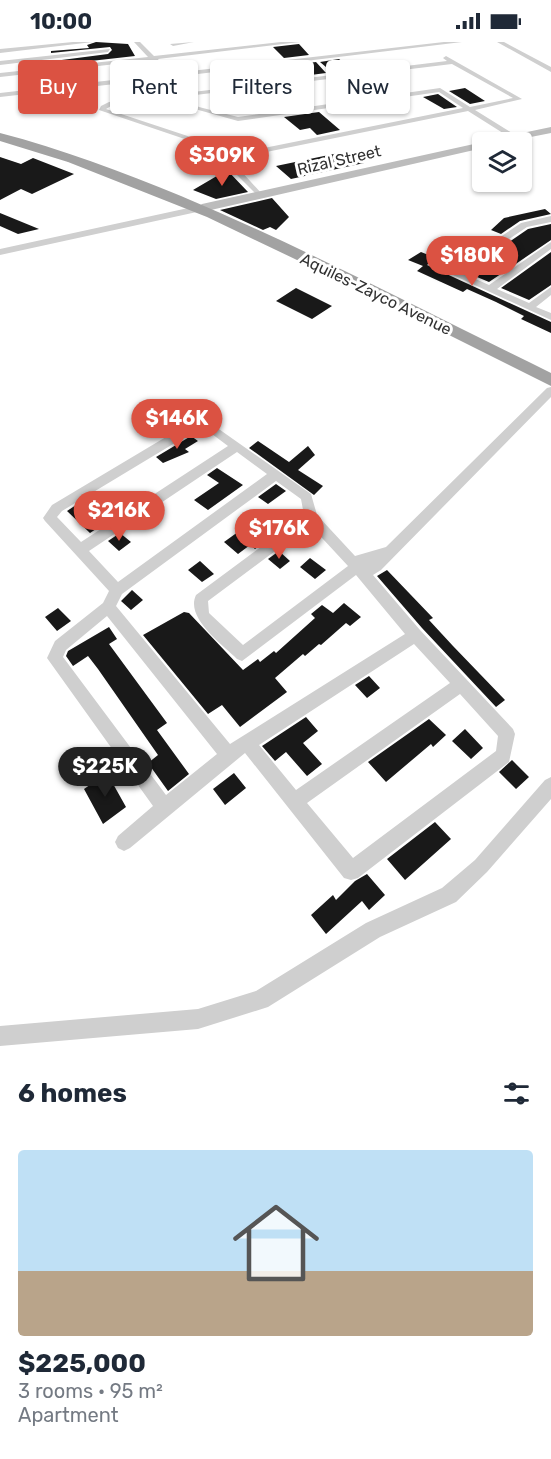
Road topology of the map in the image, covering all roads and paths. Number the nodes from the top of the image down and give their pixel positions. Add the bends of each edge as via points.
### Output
1 (90, 42) edge
2 (100, 42) edge
3 (136, 42) edge
4 (191, 42) edge
5 (297, 42) edge
6 (381, 42) edge
7 (459, 42) edge
8 (500, 42) edge
9 (172, 43) edge
10 (424, 46) junction
11 (393, 49) junction
12 (108, 50) junction
13 (0, 51) edge
14 (433, 51) dead end
15 (184, 54) junction
16 (443, 57) dead end
17 (152, 58) junction
18 (116, 60) edge
19 (134, 60) edge
20 (154, 60) edge
21 (453, 62) junction
22 (0, 63) edge
23 (110, 63) edge
24 (198, 70) edge
25 (551, 70) edge
26 (0, 75) edge
27 (110, 81) edge
28 (198, 93) edge
29 (0, 95) edge
30 (110, 104) edge
31 (198, 108) edge
32 (469, 110) junction
33 (110, 113) edge
34 (114, 114) edge
35 (551, 130) edge
36 (504, 132) edge
37 (532, 134) edge
38 (0, 137) edge
39 (472, 147) edge
40 (239, 155) junction
41 (259, 195) junction
42 (202, 208) junction
43 (551, 219) edge
44 (551, 245) edge
45 (0, 252) edge
46 (434, 264) dead end
47 (453, 273) junction
48 (490, 289) junction
49 (551, 290) edge
50 (530, 307) junction
51 (551, 317) edge
52 (551, 380) edge
53 (551, 391) edge
54 (236, 447) junction
55 (276, 474) junction
56 (311, 517) junction
57 (80, 550) junction
58 (358, 568) junction
59 (117, 590) junction
60 (108, 607) junction
61 (415, 635) junction
62 (460, 685) junction
63 (247, 742) junction
64 (228, 755) junction
65 (551, 786) edge
66 (293, 802) junction
67 (165, 808) junction
68 (124, 842) dead end
69 (0, 1036) edge

1 - 13 street
2 - 12 street
3 - 17 street
4 - 9 street
5 - 15 street
6 - 11 street
7 - 10 street
8 - 25 street
9 - 15 street
10 - 11 street
10 - 14 street
11 - 24 street
12 - 18 street
12 - 22 street
15 - 17 street
16 - 21 street
17 - 19 street
17 - 20 street
21 - 28 street
21 - 32 street via 519,99
23 - 26 street
27 - 29 street
30 - 33 street via 102,110
31 - 32 street via 238,119 436,89
32 - 36 street
32 - 40 street
34 - 40 street
35 - 37 main road
38 - 42 highway, Aquiles-Zayco Avenue
39 - 41 main road, Rizal Street
40 - 41 street via 236,170
41 - 42 main road, Rizal Street
42 - 45 street
42 - 52 highway, Aquiles-Zayco Avenue
43 - 47 street via 524,225
44 - 48 street
46 - 47 street
47 - 48 street
48 - 50 street
49 - 50 street
50 - 51 street
53 - 58 street via 376,566
54 - 55 street
54 - 57 street
54 - 57 street via 206,424 195,425 57,508 50,518
55 - 56 street via 307,497
55 - 59 street
56 - 58 street
56 - 58 street via 201,599 202,615 242,654
57 - 59 street
58 - 61 street
59 - 60 street
60 - 64 street
60 - 67 street via 60,646 55,658
61 - 62 street
61 - 63 street
62 - 66 street
62 - 66 street via 507,734 503,756 351,871
63 - 64 street
63 - 66 street
64 - 67 street
65 - 69 street via 481,866 449,895 373,930 261,1000 198,1019
67 - 68 street

